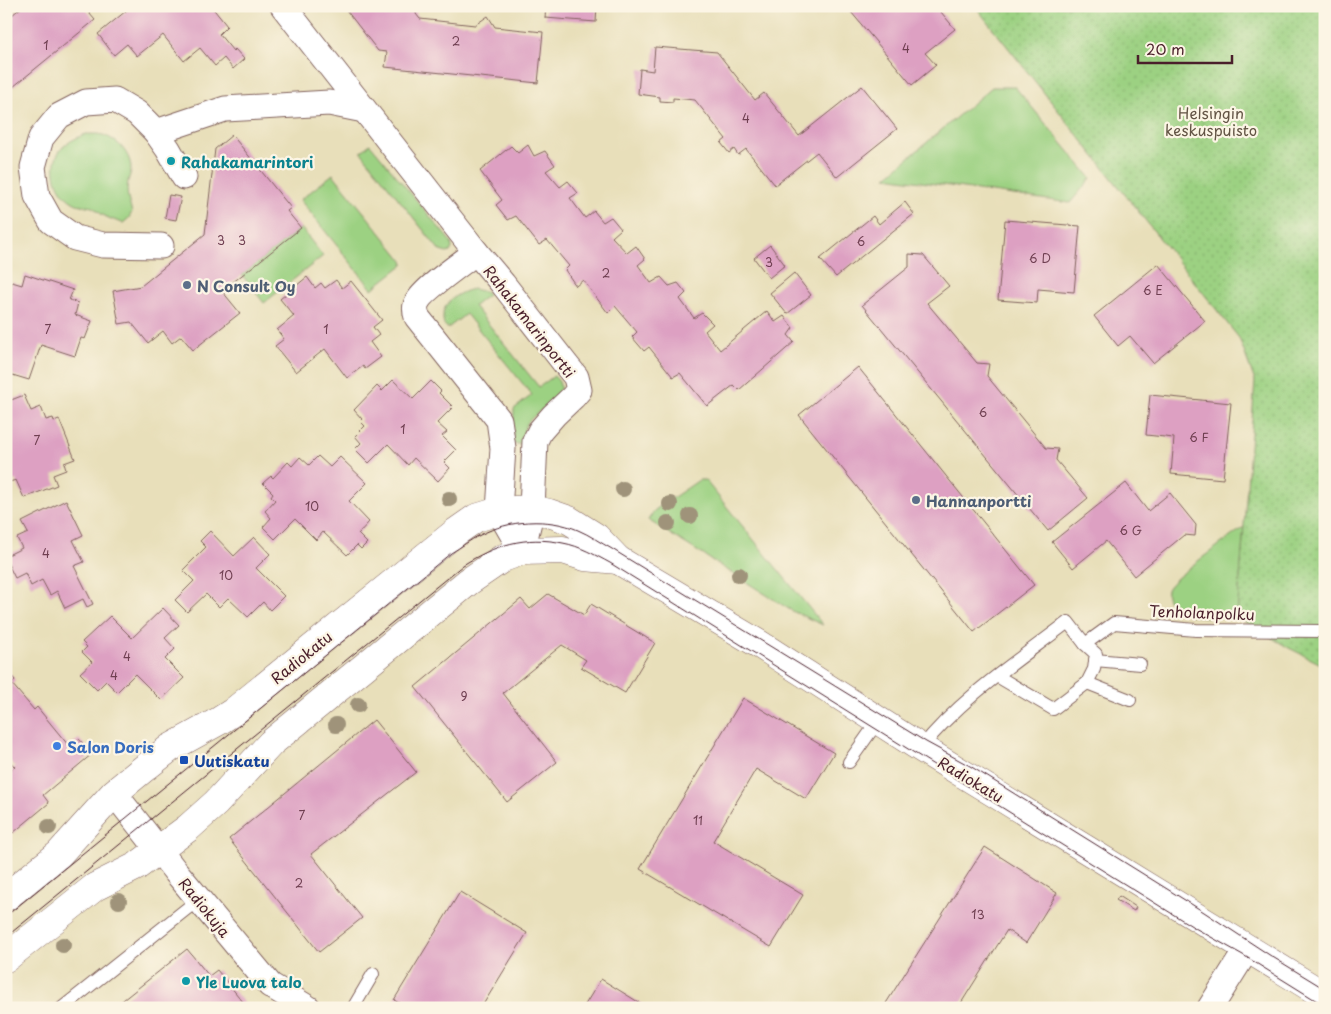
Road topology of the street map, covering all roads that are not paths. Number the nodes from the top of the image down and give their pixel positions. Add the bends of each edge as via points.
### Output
1 (283, 6) edge
2 (364, 110) junction
3 (156, 132) junction
4 (184, 177) dead end
5 (161, 246) dead end
6 (476, 252) junction
7 (532, 509) junction
8 (499, 511) junction
9 (522, 551) junction
10 (618, 560) junction
11 (1325, 633) edge
12 (1086, 644) junction
13 (1095, 660) junction
14 (1140, 664) dead end
15 (997, 676) junction
16 (1088, 683) junction
17 (1130, 700) dead end
18 (878, 721) junction
19 (921, 748) junction
20 (849, 762) dead end
21 (114, 793) junction
22 (160, 850) junction
23 (6, 897) edge
24 (200, 899) junction
25 (1247, 949) junction
26 (6, 958) edge
27 (373, 974) dead end
28 (1325, 996) edge
29 (62, 1008) edge
30 (308, 1008) edge
31 (353, 1008) edge
32 (1210, 1008) edge

1 - 2 street, Rahakamarinportti
2 - 3 street via 329,103 225,109
2 - 6 street, Rahakamarinportti
3 - 4 street
3 - 5 street via 137,113 114,100 86,102 59,116 41,138 33,167 36,196 51,221 75,238 103,245
6 - 7 street, Rahakamarinportti via 568,366 576,377 579,390 540,431 535,441
6 - 8 street, Rahakamarinportti via 420,297 416,306 417,317 499,420 504,448
7 - 8 street, Radiokatu
7 - 9 street, Rahakamarinportti
7 - 10 street, Radiokatu via 568,520 596,537
8 - 9 street
8 - 21 street, Radiokatu via 476,518 456,532 234,712 170,748
9 - 10 street, Radiokatu via 563,550 585,557
9 - 22 street, Radiokatu via 503,558 468,582 270,744 216,803
10 - 18 street, Radiokatu via 759,644
11 - 12 lane, Tenholanpolku via 1196,630 1114,623
12 - 13 lane via 1096,654
12 - 15 lane via 1068,622
13 - 14 lane
13 - 16 lane
15 - 16 lane via 1053,708
15 - 19 lane via 961,705
16 - 17 lane
18 - 19 street, Radiokatu
18 - 20 lane
19 - 25 street, Radiokatu
21 - 22 street, Radiokuja
21 - 23 street, Radiokatu via 59,854
22 - 24 street, Radiokuja
22 - 26 street, Radiokatu via 137,866 95,886
24 - 29 lane
24 - 30 street, Radiokuja via 270,985
25 - 28 street, Radiokatu
25 - 32 street
27 - 31 lane

